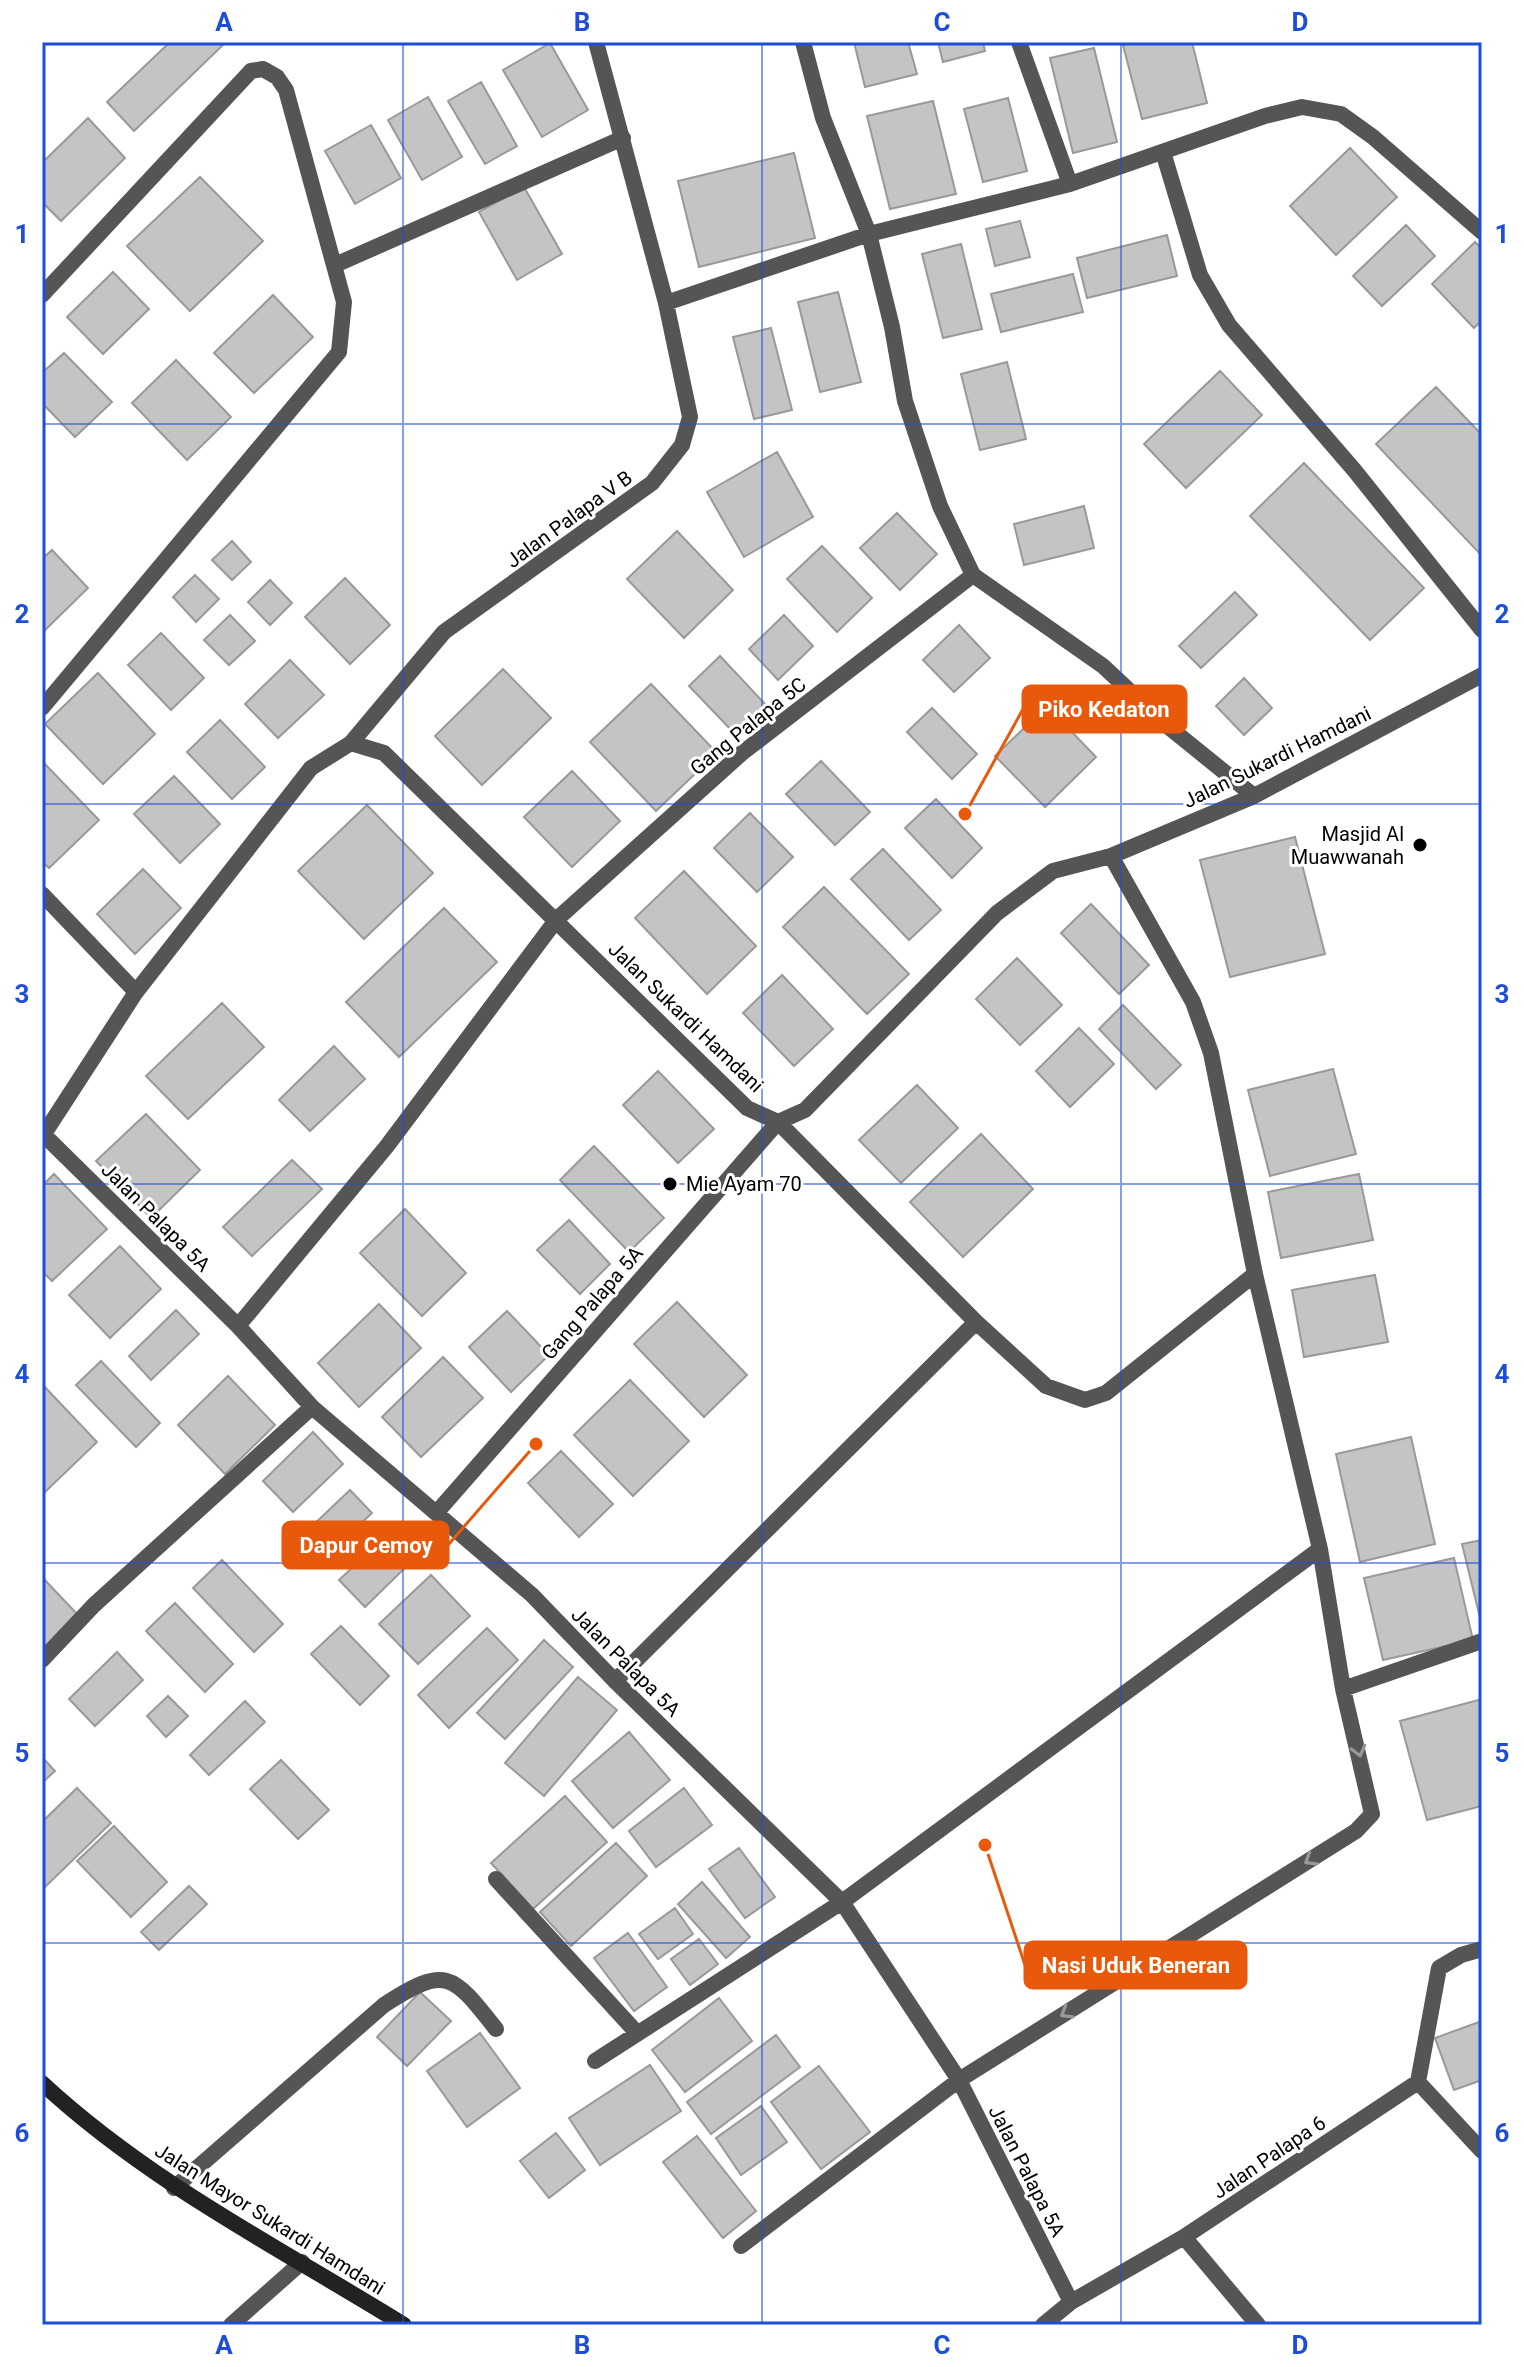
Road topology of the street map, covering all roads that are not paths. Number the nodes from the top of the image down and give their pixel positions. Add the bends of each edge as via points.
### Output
1 (596, 42) edge
2 (803, 42) edge
3 (1019, 42) edge
4 (623, 138) junction
5 (1163, 152) junction
6 (1070, 184) junction
7 (1482, 232) edge
8 (869, 234) junction
9 (335, 265) junction
10 (42, 295) edge
11 (666, 303) junction
12 (973, 575) junction
13 (1482, 630) edge
14 (1482, 675) edge
15 (42, 708) edge
16 (351, 743) junction
17 (1254, 796) junction
18 (1111, 856) junction
19 (42, 894) edge
20 (557, 919) junction
21 (136, 992) junction
22 (778, 1122) junction
23 (43, 1136) edge
24 (1255, 1274) junction
25 (976, 1322) junction
26 (238, 1326) junction
27 (312, 1407) junction
28 (438, 1511) junction
29 (1320, 1549) junction
30 (1482, 1641) edge
31 (42, 1660) edge
32 (615, 1681) junction
33 (1343, 1689) junction
34 (496, 1879) dead end
35 (842, 1902) junction
36 (1482, 1949) edge
37 (496, 2029) dead end
38 (637, 2033) junction
39 (595, 2061) dead end
40 (959, 2080) junction
41 (1418, 2082) junction
42 (42, 2083) edge
43 (1482, 2151) edge
44 (174, 2188) junction
45 (1184, 2237) junction
46 (741, 2246) dead end
47 (302, 2262) junction
48 (1071, 2302) junction
49 (231, 2325) edge
50 (404, 2325) edge
51 (1043, 2325) edge
52 (1258, 2325) edge

1 - 4 street, Jalan Palapa V B
2 - 8 street via 823,118
3 - 6 street
4 - 9 street
4 - 11 street, Jalan Palapa V B
5 - 6 street
5 - 7 street via 1302,107 1341,114
5 - 13 street via 1200,275 1229,325
6 - 8 street
8 - 11 street
8 - 12 street via 905,401 940,506
9 - 10 street via 286,90 263,69 251,71
9 - 15 street via 344,302 339,352
11 - 16 street, Jalan Palapa V B via 690,417 682,445 652,483 444,632
12 - 17 street via 1103,666
12 - 20 street, Gang Palapa 5C via 742,753
14 - 17 street, Jalan Sukardi Hamdani
16 - 20 street, Jalan Sukardi Hamdani via 384,753
16 - 21 street via 311,768
17 - 18 street, Jalan Sukardi Hamdani
18 - 22 street, Jalan Sukardi Hamdani via 1053,871 997,913 805,1110
18 - 24 street via 1193,1002 1211,1053
19 - 21 street
20 - 22 street, Jalan Sukardi Hamdani via 747,1108
20 - 26 street, Gang Palapa 5C via 387,1146
21 - 23 street
22 - 25 street
22 - 28 street, Gang Palapa 5A
23 - 26 street, Jalan Palapa 5A
24 - 25 street via 1106,1393 1085,1400 1046,1386
24 - 29 street
25 - 32 street
26 - 27 street, Jalan Palapa 5A
27 - 28 street, Jalan Palapa 5A
27 - 31 street via 94,1605
28 - 32 street, Jalan Palapa 5A via 532,1595
29 - 33 street
29 - 35 street
30 - 33 street
32 - 35 street, Jalan Palapa 5A
33 -> 40 street via 1372,1814 1356,1831
34 - 38 street
35 - 38 street
35 - 40 street, Jalan Palapa 5A
36 - 41 street via 1439,1968
37 - 44 street via 456,1983 438,1978 416,1985 384,2005
38 - 39 street
40 - 46 street
40 - 48 street, Jalan Palapa 5A
41 - 43 street
41 - 45 street, Jalan Palapa 6
42 - 44 street, Jalan Mayor Sukardi Hamdani
44 - 47 street, Jalan Mayor Sukardi Hamdani
45 - 48 street, Jalan Palapa 6
45 - 52 street
47 - 49 street
47 - 50 street, Jalan Mayor Sukardi Hamdani
48 - 51 street, Jalan Palapa 6

